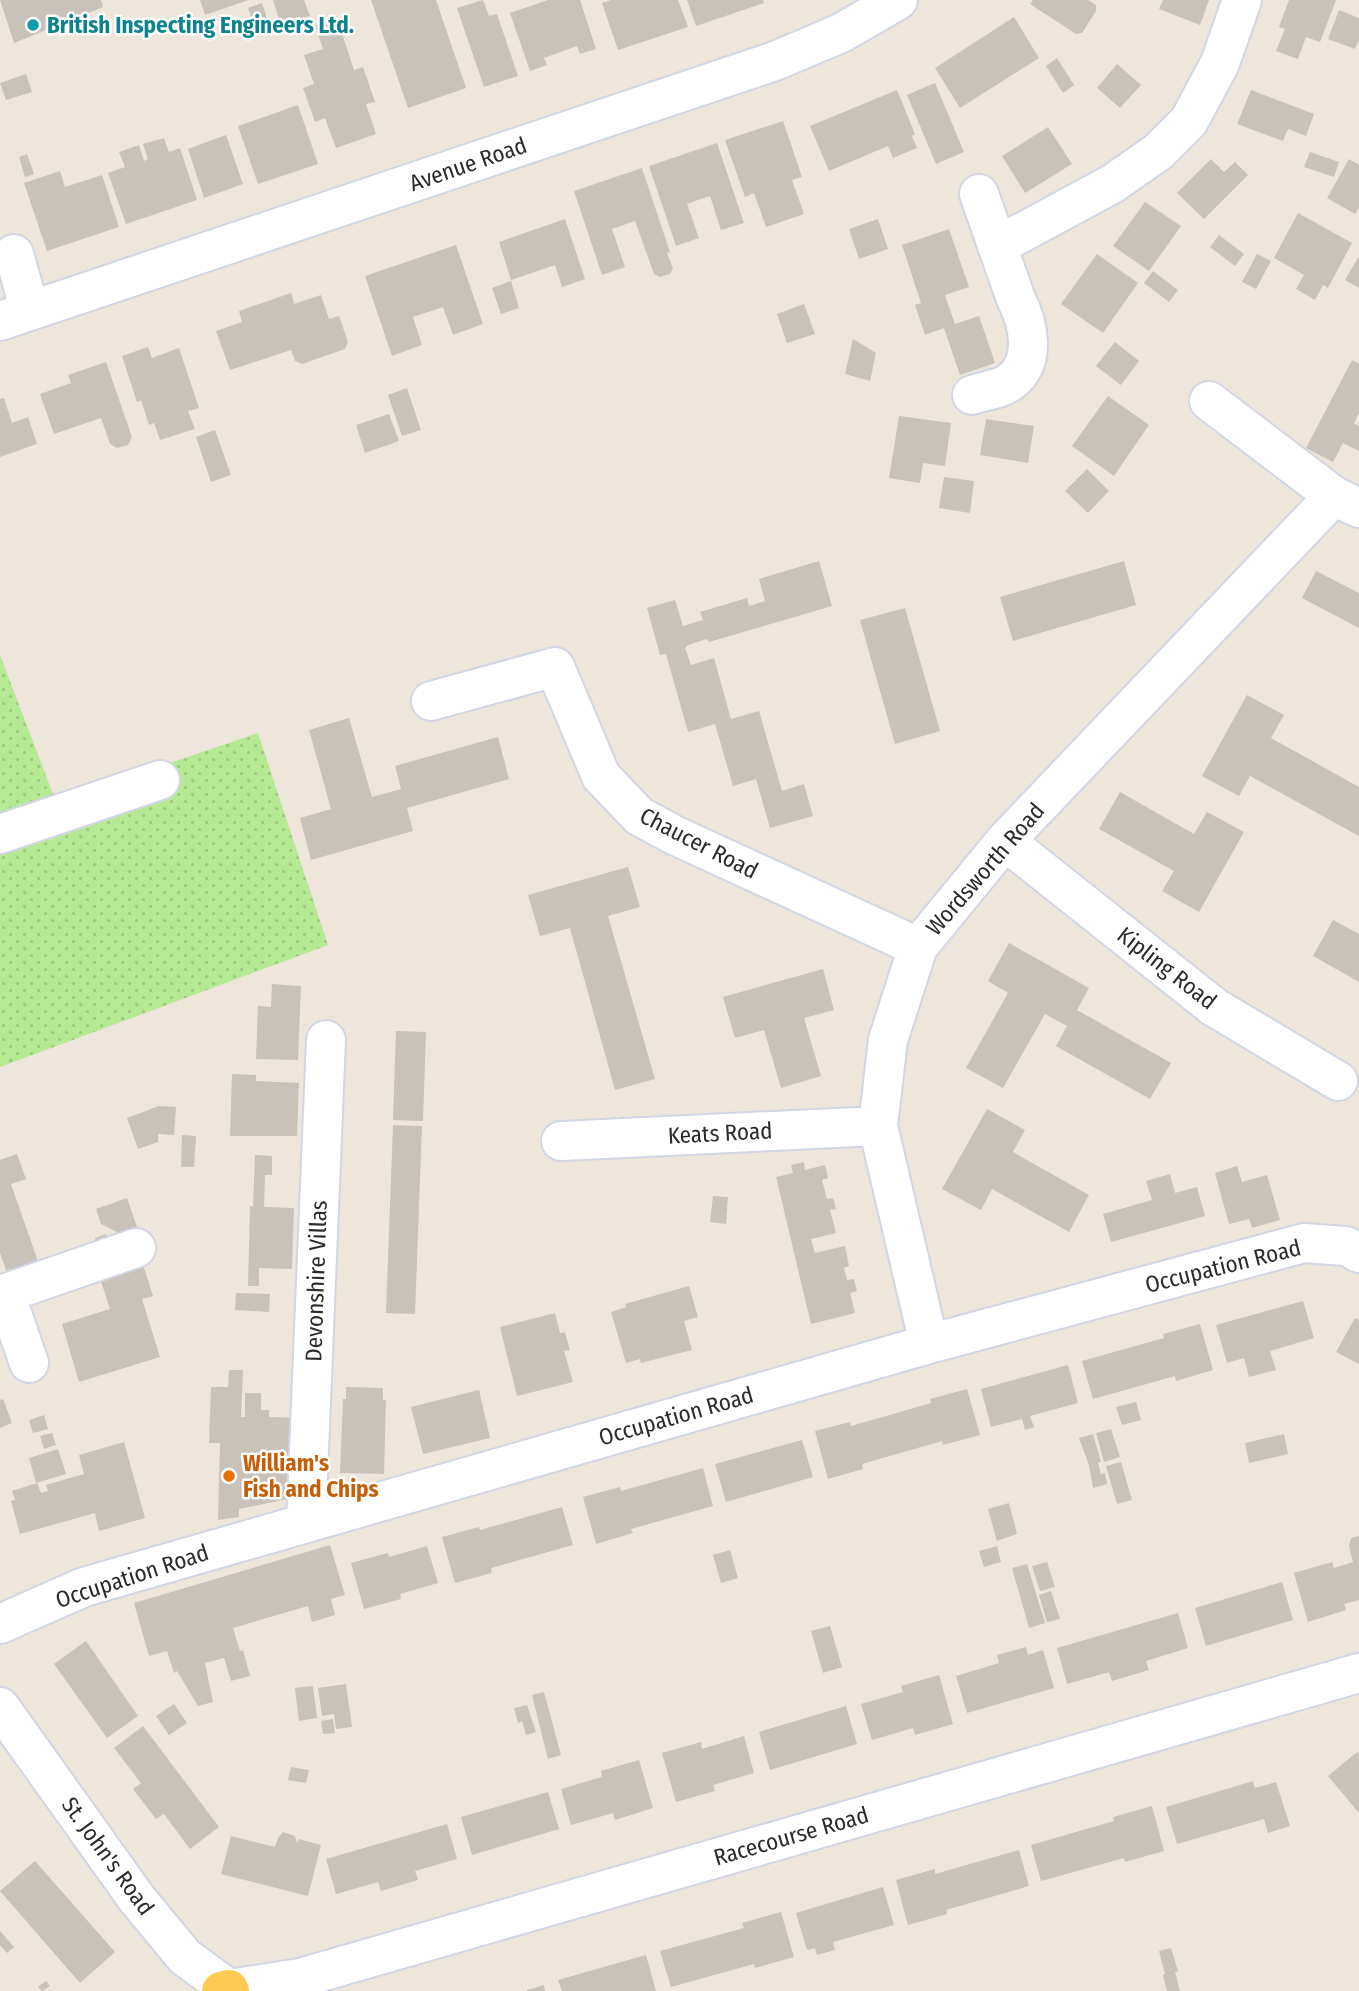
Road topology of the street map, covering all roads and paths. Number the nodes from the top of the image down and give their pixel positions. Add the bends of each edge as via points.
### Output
1 (898, 0) edge
2 (1242, 0) edge
3 (979, 194) dead end
4 (997, 246) junction
5 (14, 254) dead end
6 (15, 316) edge
7 (972, 394) dead end
8 (1209, 401) dead end
9 (1346, 502) edge
10 (431, 701) dead end
11 (160, 780) dead end
12 (0, 834) edge
13 (1005, 841) junction
14 (918, 947) junction
15 (326, 1040) dead end
16 (1338, 1081) dead end
17 (878, 1126) junction
18 (561, 1141) dead end
19 (136, 1248) dead end
20 (1359, 1253) edge
21 (3, 1294) edge
22 (929, 1344) junction
23 (29, 1363) dead end
24 (306, 1522) junction
25 (0, 1624) edge
26 (1359, 1673) edge
27 (0, 1707) edge
28 (226, 1990) edge

1 - 6 street, Avenue Road via 841,33 775,61
2 - 4 street via 1220,63 1189,121 1112,184
3 - 4 street
4 - 7 street via 1024,315 1029,345 1022,368 1009,383
5 - 6 street, Avenue Road
8 - 9 street, Wordsworth Road
9 - 13 street, Wordsworth Road
10 - 14 street, Chaucer Road via 555,667 601,776 639,816
11 - 12 street
13 - 14 street, Wordsworth Road
13 - 16 street, Kipling Road via 1214,1006
14 - 17 street, Wordsworth Road via 888,1040
15 - 24 street, Devonshire Villas
17 - 18 street, Keats Road
17 - 22 street, Wordsworth Road
19 - 21 street
20 - 22 street, Occupation Road via 1346,1246 1304,1243
21 - 23 street
22 - 24 street, Occupation Road
24 - 25 street, Occupation Road via 84,1587
26 - 28 street, Racecourse Road via 300,1978
27 - 28 street, St. John's Road via 137,1899 185,1957

